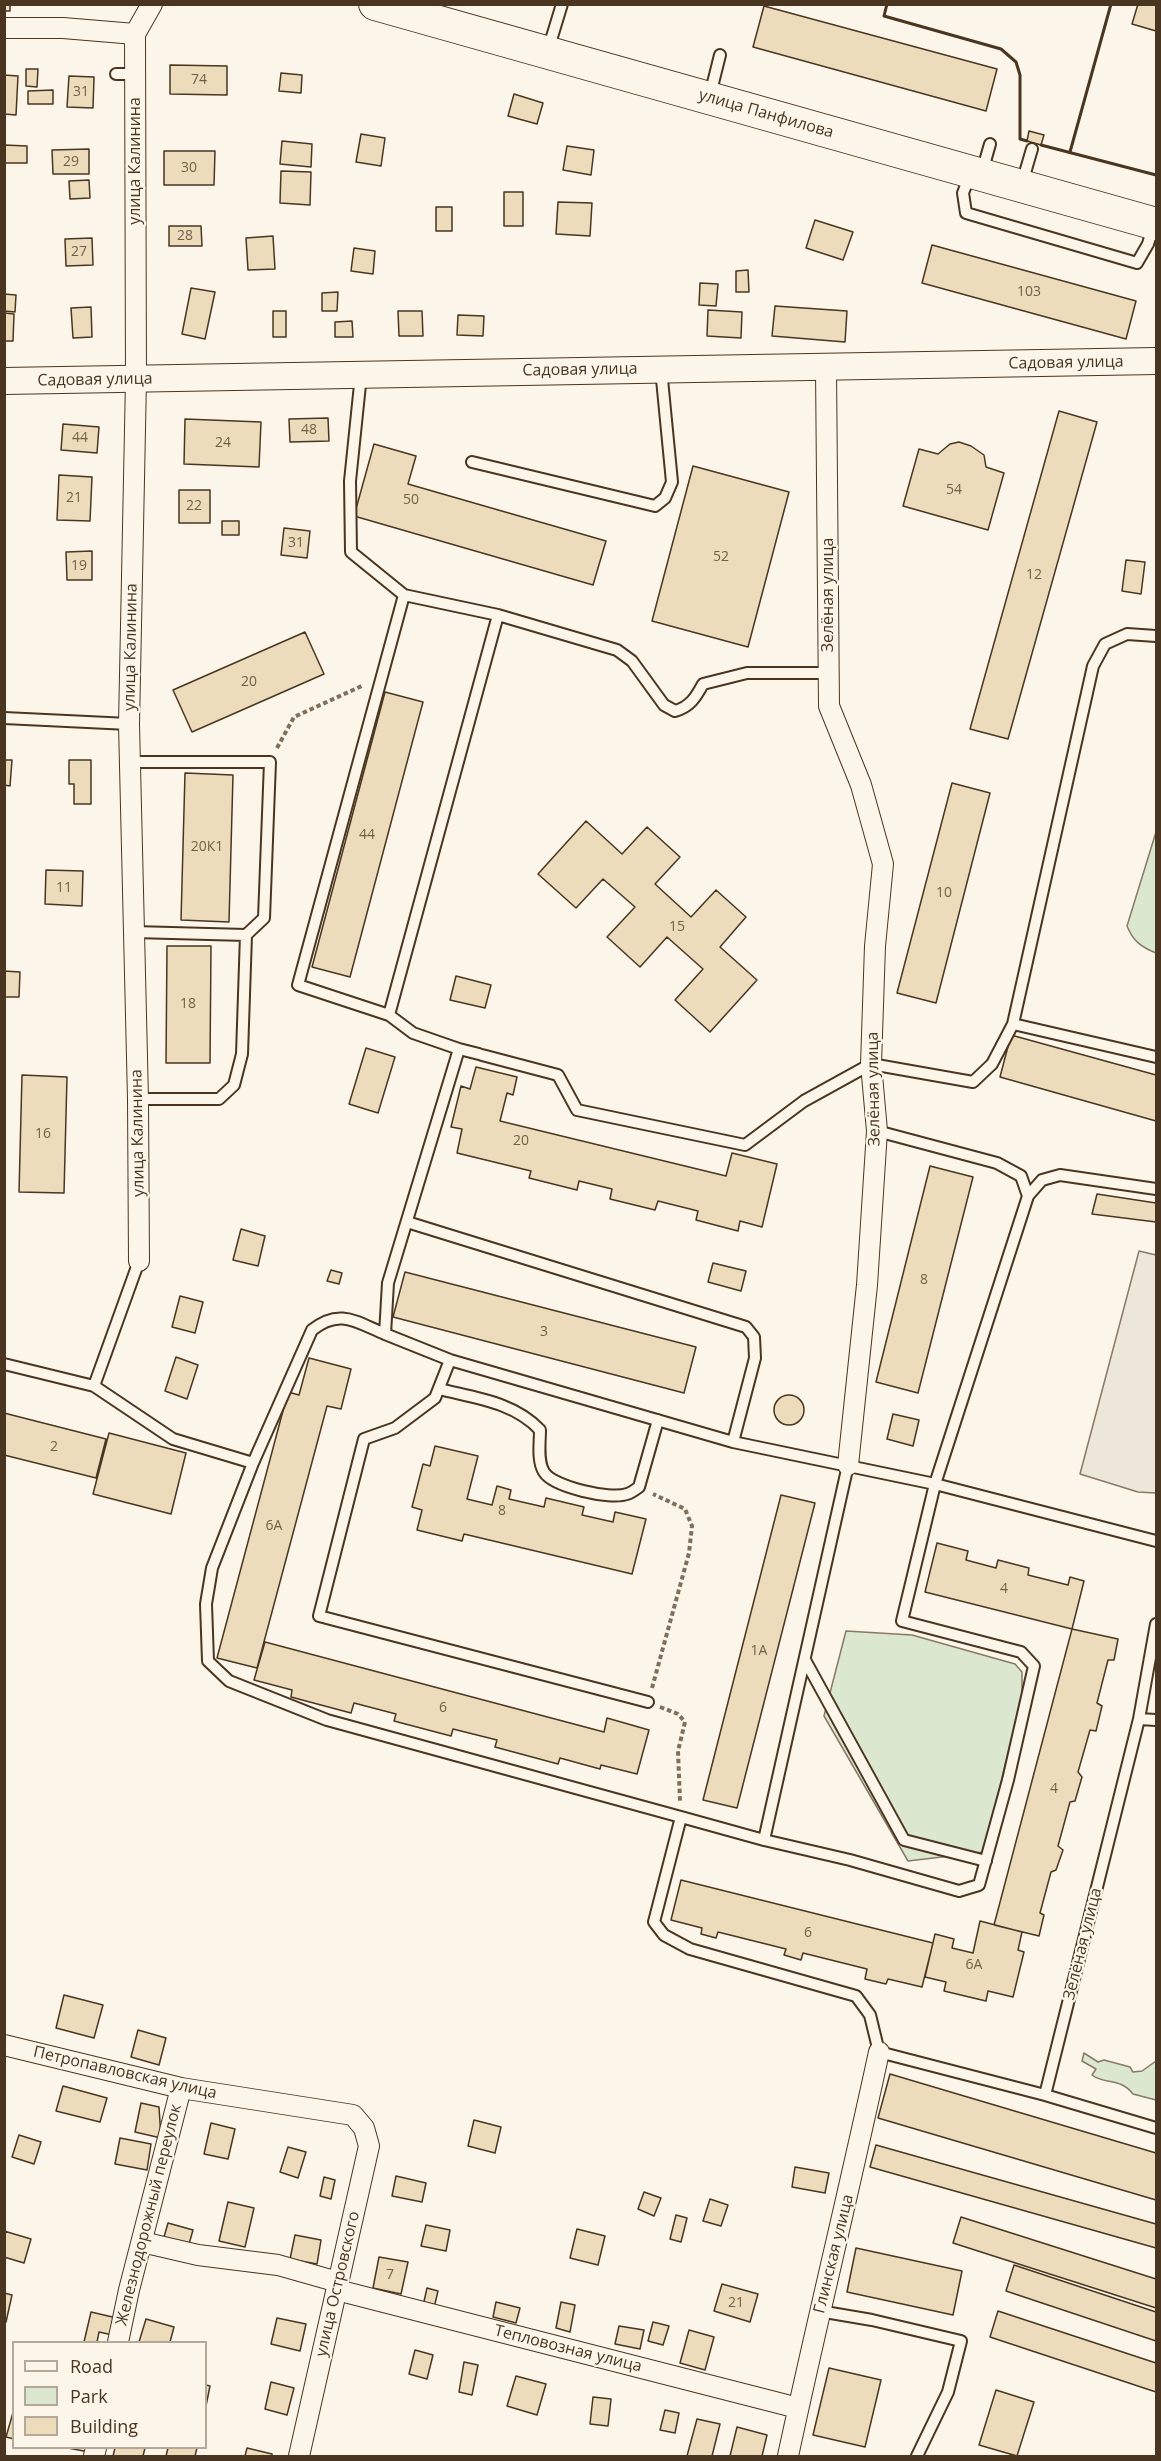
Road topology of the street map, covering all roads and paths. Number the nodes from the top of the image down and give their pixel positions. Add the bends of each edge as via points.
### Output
1 (152, 4) edge
2 (375, 4) edge
3 (562, 4) edge
4 (415, 10) edge
5 (4, 28) edge
6 (135, 34) junction
7 (547, 53) junction
8 (720, 55) dead end
9 (709, 98) junction
10 (990, 144) dead end
11 (1032, 149) dead end
12 (976, 173) junction
13 (1021, 186) junction
14 (1155, 224) edge
15 (1156, 361) edge
16 (826, 368) junction
17 (661, 369) junction
18 (361, 375) junction
19 (136, 380) junction
20 (4, 381) edge
21 (472, 462) dead end
22 (404, 595) junction
23 (498, 615) junction
24 (1156, 636) edge
25 (829, 673) junction
26 (381, 677) junction
27 (4, 718) edge
28 (129, 724) junction
29 (130, 762) junction
30 (270, 762) junction
31 (134, 932) junction
32 (246, 935) junction
33 (389, 1015) junction
34 (1013, 1024) junction
35 (459, 1049) junction
36 (1156, 1058) edge
37 (871, 1064) junction
38 (138, 1099) junction
39 (877, 1131) junction
40 (1156, 1189) edge
41 (1028, 1196) junction
42 (407, 1222) junction
43 (139, 1261) joint
44 (385, 1334) junction
45 (450, 1360) junction
46 (4, 1364) edge
47 (94, 1386) junction
48 (439, 1389) junction
49 (658, 1420) junction
50 (733, 1442) junction
51 (253, 1463) junction
52 (848, 1465) junction
53 (935, 1484) junction
54 (639, 1487) junction
55 (1156, 1541) edge
56 (1156, 1624) edge
57 (805, 1660) junction
58 (648, 1702) junction
59 (1139, 1719) junction
60 (1156, 1720) edge
61 (681, 1816) junction
62 (765, 1840) junction
63 (986, 1861) junction
64 (4, 2045) edge
65 (879, 2052) junction
66 (181, 2088) junction
67 (1045, 2096) junction
68 (353, 2115) joint
69 (1156, 2128) edge
70 (142, 2242) junction
71 (338, 2286) junction
72 (819, 2311) junction
73 (118, 2341) edge
74 (798, 2408) junction
75 (298, 2457) edge
76 (788, 2457) edge
77 (917, 2457) edge

1 - 6 street
2 - 4 main road, улица Панфилова
3 - 7 lane
4 - 7 main road, улица Панфилова
5 - 6 street
6 - 19 street, улица Калинина via 125,74
7 - 9 main road, улица Панфилова
8 - 9 lane
9 - 12 main road, улица Панфилова
10 - 12 lane
11 - 13 lane
12 - 13 main road, улица Панфилова
12 - 14 lane via 963,193 966,213 1137,263
13 - 14 main road, улица Панфилова
15 - 16 street, Садовая улица
16 - 17 street, Садовая улица
16 - 25 street, Зелёная улица
17 - 18 street, Садовая улица
17 - 21 lane via 672,482 665,498 655,506
18 - 19 street, Садовая улица
18 - 22 lane via 350,481 351,552
19 - 20 street, Садовая улица
19 - 28 street, улица Калинина
22 - 23 lane
22 - 26 lane
23 - 25 lane via 616,650 632,661 664,705 675,711 686,708 703,684 747,673
23 - 33 lane
24 - 34 lane via 1127,634 1105,644 1093,666
25 - 37 street, Зелёная улица via 829,706 861,785 883,864 875,946
26 - 30 path via 294,717
26 - 33 lane via 298,985
27 - 28 lane
28 - 29 street, улица Калинина
29 - 30 lane
29 - 31 street, улица Калинина
30 - 32 lane via 264,918
31 - 32 lane
31 - 38 street, улица Калинина
32 - 38 lane via 242,1054 234,1085 219,1099
33 - 35 lane via 413,1034
34 - 36 lane
34 - 37 lane via 992,1064 973,1082
35 - 37 lane via 558,1075 577,1110 745,1145 804,1101
35 - 42 lane
37 - 39 street, Зелёная улица
38 - 43 street, улица Калинина
39 - 41 lane via 998,1163 1021,1176
39 - 52 street, Зелёная улица via 867,1285
40 - 41 lane via 1060,1175 1042,1180
41 - 53 lane
42 - 44 lane via 388,1283
42 - 50 lane via 746,1327 754,1337 755,1358
43 - 47 lane
44 - 45 lane
44 - 51 lane via 345,1318 324,1320 312,1330
45 - 48 lane
45 - 49 lane
46 - 47 lane
47 - 51 lane via 173,1439
48 - 54 lane via 511,1408 528,1418 540,1430 539,1454 544,1472 559,1484 625,1495
48 - 58 lane via 435,1398 395,1428 364,1439 319,1616
49 - 50 lane
49 - 54 lane
50 - 52 lane
51 - 61 lane via 212,1568 206,1604 208,1661 229,1681 327,1720
52 - 53 lane
52 - 57 lane
53 - 55 lane
53 - 63 lane via 902,1621 1021,1652 1034,1666
54 - 58 path via 685,1509 692,1526 689,1552
56 - 59 lane, Зелёная улица
57 - 62 lane
57 - 63 lane via 904,1840
58 - 61 path via 678,1714 685,1722 678,1751
59 - 60 lane
59 - 67 lane, Зелёная улица
61 - 62 lane
61 - 65 lane via 654,1922 664,1935 690,1949 856,1996 870,2015
62 - 63 lane via 959,1891 979,1885
64 - 66 street, Петропавловская улица
65 - 67 lane
65 - 72 street, Глинская улица
66 - 68 street, Петропавловская улица
66 - 70 street, Железнодорожный переулок
67 - 69 lane
68 - 71 street, улица Островского via 364,2128 369,2146
70 - 71 street, Тепловозная улица via 198,2255 278,2265
70 - 73 street, Железнодорожный переулок
71 - 74 street, Тепловозная улица
71 - 75 street, улица Островского
72 - 74 street, Глинская улица
72 - 77 lane via 961,2341 948,2392
74 - 76 street, Глинская улица

